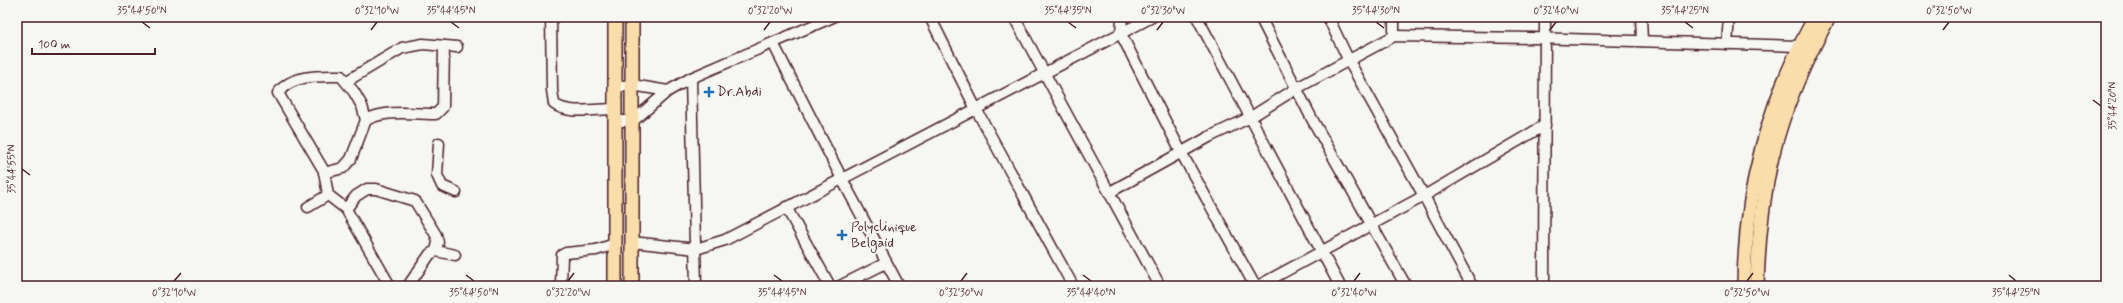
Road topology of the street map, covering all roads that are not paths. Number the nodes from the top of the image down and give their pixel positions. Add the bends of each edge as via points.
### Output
1 (551, 17) edge
2 (615, 17) edge
3 (632, 17) edge
4 (833, 17) edge
5 (930, 17) edge
6 (1014, 17) edge
7 (1122, 17) edge
8 (1152, 17) edge
9 (1197, 17) edge
10 (1260, 17) edge
11 (1328, 17) edge
12 (1394, 17) edge
13 (1545, 17) edge
14 (1641, 17) edge
15 (1729, 17) edge
16 (1815, 17) edge
17 (1830, 17) edge
18 (1121, 34) junction
19 (1394, 36) junction
20 (1545, 38) junction
21 (1642, 41) junction
22 (774, 43) junction
23 (1727, 44) junction
24 (444, 46) junction
25 (1799, 46) junction
26 (457, 47) dead end
27 (1349, 61) junction
28 (1044, 73) junction
29 (691, 78) junction
30 (346, 81) junction
31 (632, 86) junction
32 (614, 87) junction
33 (1298, 88) junction
34 (668, 91) junction
35 (976, 109) junction
36 (614, 115) junction
37 (1251, 117) junction
38 (366, 120) junction
39 (633, 121) junction
40 (1545, 125) junction
41 (439, 143) dead end
42 (1182, 154) junction
43 (324, 173) junction
44 (842, 179) junction
45 (456, 192) dead end
46 (1110, 192) junction
47 (328, 195) junction
48 (1424, 196) junction
49 (308, 207) dead end
50 (786, 207) junction
51 (346, 209) junction
52 (1371, 225) junction
53 (632, 242) junction
54 (696, 249) junction
55 (436, 251) junction
56 (615, 251) junction
57 (1322, 252) junction
58 (455, 255) dead end
59 (886, 263) junction
60 (390, 286) edge
61 (408, 286) edge
62 (561, 286) edge
63 (615, 286) edge
64 (632, 286) edge
65 (696, 286) edge
66 (830, 286) edge
67 (840, 286) edge
68 (899, 286) edge
69 (1073, 286) edge
70 (1160, 286) edge
71 (1255, 286) edge
72 (1258, 286) edge
73 (1340, 286) edge
74 (1406, 286) edge
75 (1472, 286) edge
76 (1544, 286) edge
77 (1744, 286) edge
78 (1757, 286) edge

1 - 36 street via 554,104 560,109
2 - 32 main road
3 - 31 main road
4 - 22 street
5 - 35 street
6 - 28 street
7 - 18 street
8 - 18 street
9 - 37 street
10 - 33 street
11 - 27 street
12 - 19 street
13 - 20 street
14 - 21 street
15 - 23 street
16 - 25 main road
17 - 78 main road via 1811,50 1786,110 1768,175 1759,235
18 - 28 street
18 - 42 street
19 - 20 street
19 - 27 street
20 - 21 street
20 - 40 street
21 - 23 street
22 - 29 street
22 - 44 street
23 - 25 street
24 - 26 street
24 - 30 street via 423,44 402,48
24 - 38 street via 443,107 436,114 388,114 373,116
25 - 77 main road via 1768,122 1756,173 1744,249
27 - 33 street
27 - 48 street
28 - 35 street
28 - 46 street
29 - 34 street
29 - 54 street
30 - 38 street via 362,106
30 - 43 street via 341,76 310,76 287,85 278,93
31 - 32 street
31 - 34 street
31 - 39 main road
32 - 36 main road
33 - 37 street
33 - 52 street
34 - 39 street
35 - 44 street
35 - 69 street
36 - 39 street
36 - 56 main road
37 - 42 street via 1209,137
37 - 57 street
38 - 43 street via 351,160 342,168
39 - 53 main road
40 - 48 street
40 - 76 street
41 - 45 street via 437,175 442,186
42 - 46 street
42 - 71 street
43 - 47 street
44 - 50 street
44 - 59 street
46 - 70 street
47 - 49 street
47 - 51 street
48 - 52 street
48 - 75 street
50 - 54 street via 725,240
50 - 66 street
51 - 55 street via 356,196 367,189 376,189 415,201 436,234
51 - 60 street
52 - 57 street
52 - 74 street
53 - 54 street
53 - 64 main road
54 - 65 street
55 - 58 street
55 - 61 street via 430,254
56 - 62 street via 596,250 562,255
56 - 63 main road
57 - 72 street
57 - 73 street
59 - 67 street
59 - 68 street

